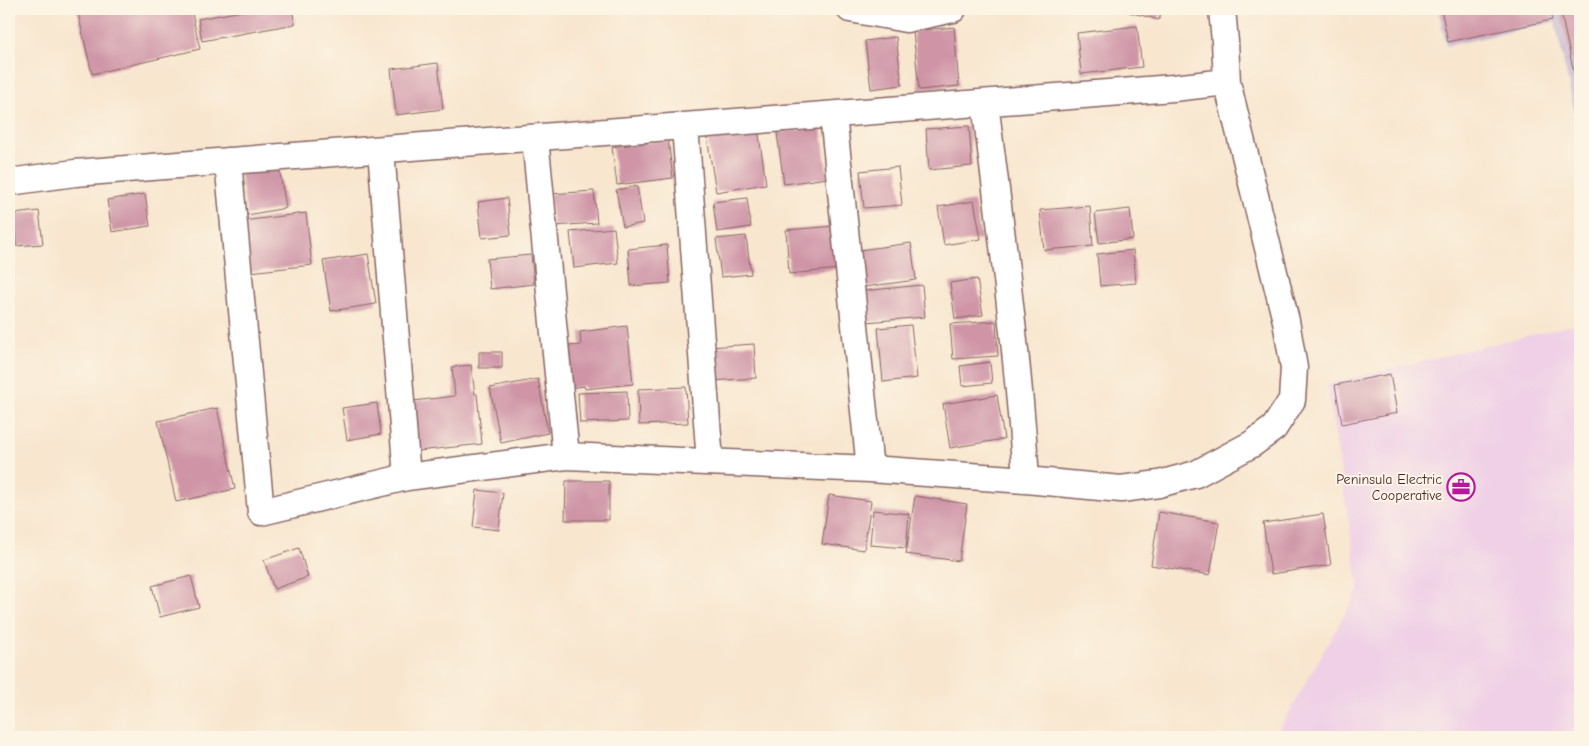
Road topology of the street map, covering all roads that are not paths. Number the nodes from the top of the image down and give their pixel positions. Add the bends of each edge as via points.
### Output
1 (850, 9) edge
2 (953, 9) edge
3 (1222, 9) edge
4 (1227, 82) junction
5 (985, 103) junction
6 (833, 115) junction
7 (685, 126) junction
8 (535, 138) junction
9 (381, 150) junction
10 (228, 161) junction
11 (9, 182) edge
12 (566, 456) junction
13 (710, 462) junction
14 (870, 469) junction
15 (407, 478) junction
16 (1026, 480) junction

1 - 2 street via 906,19
3 - 4 street
4 - 5 street
4 - 16 street via 1286,321 1294,368 1292,400 1274,428 1252,444 1196,474 1159,484 1121,489
5 - 6 street
5 - 16 street via 1008,283
6 - 7 street
6 - 14 street
7 - 8 street
7 - 13 street
8 - 9 street
8 - 12 street
9 - 10 street
9 - 15 street
10 - 11 street via 74,173
10 - 15 street via 260,512
12 - 13 street
12 - 15 street
13 - 14 street
14 - 16 street

